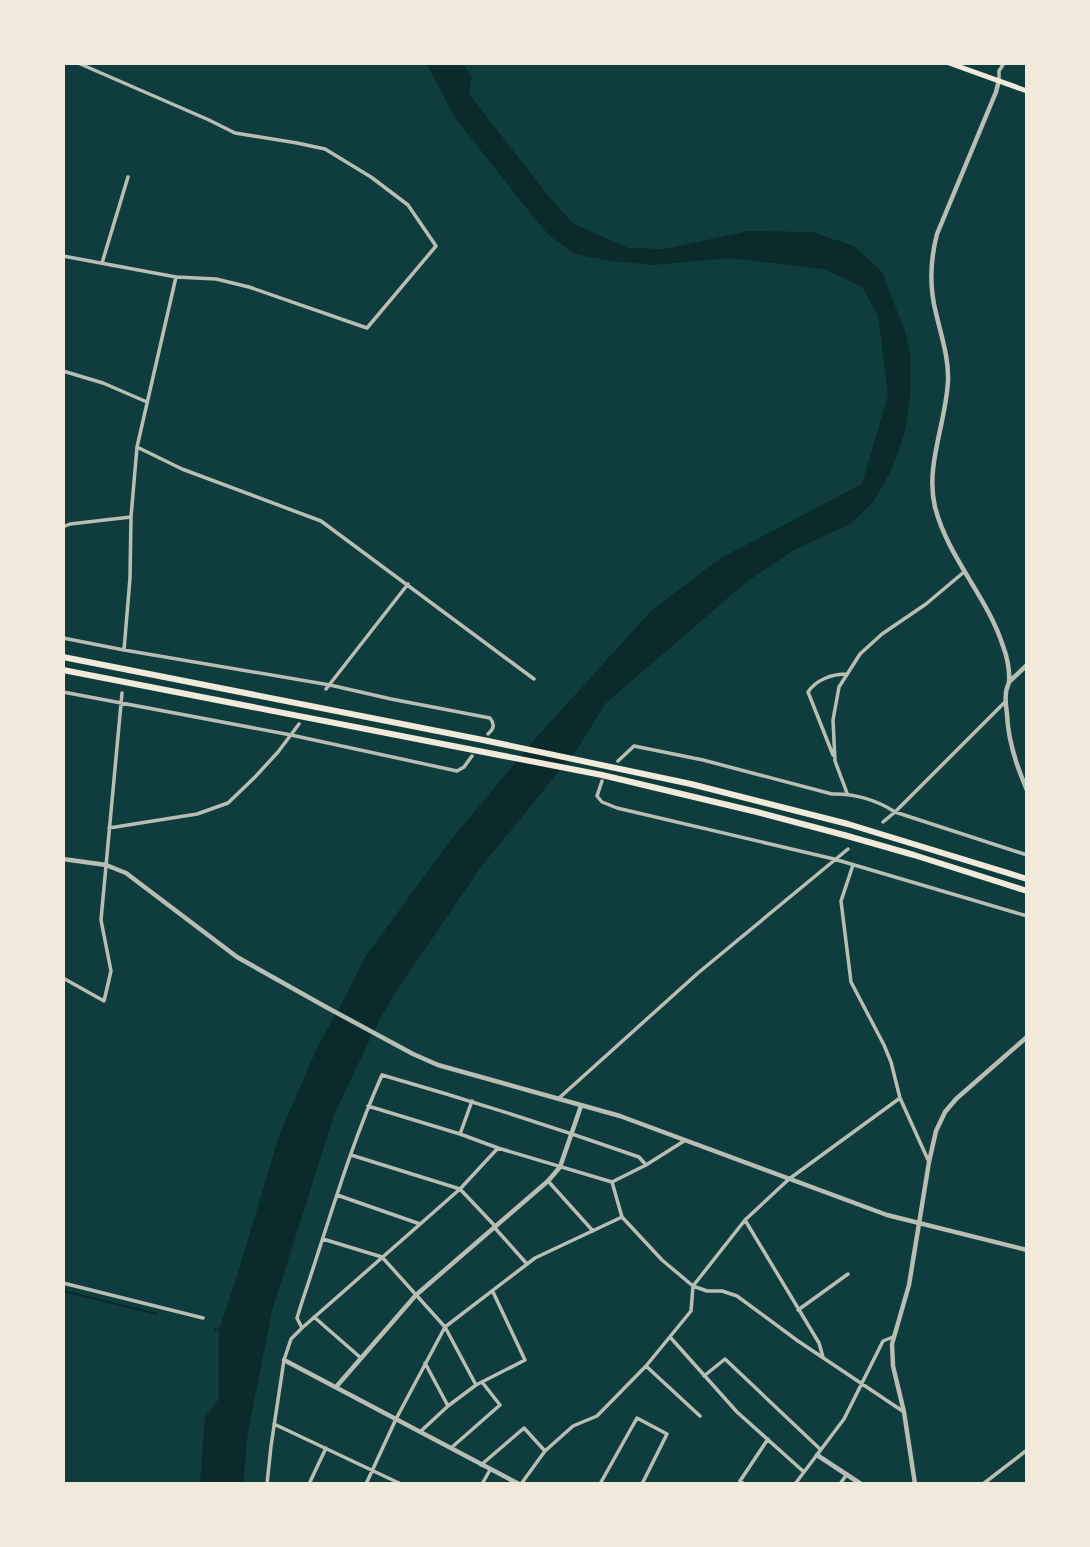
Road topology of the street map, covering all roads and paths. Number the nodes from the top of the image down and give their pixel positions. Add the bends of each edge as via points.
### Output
1 (78, 63) edge
2 (950, 63) edge
3 (1004, 63) edge
4 (999, 80) junction
5 (1027, 91) edge
6 (128, 177) dead end
7 (63, 256) edge
8 (102, 263) junction
9 (176, 277) junction
10 (63, 371) edge
11 (147, 402) junction
12 (137, 447) junction
13 (131, 517) junction
14 (63, 527) edge
15 (964, 572) junction
16 (408, 584) junction
17 (63, 638) edge
18 (124, 650) junction
19 (63, 657) edge
20 (1027, 665) edge
21 (63, 670) edge
22 (846, 674) junction
23 (534, 679) dead end
24 (1009, 681) junction
25 (328, 687) junction
26 (63, 692) edge
27 (122, 693) dead end
28 (1006, 700) junction
29 (121, 703) junction
30 (299, 724) dead end
31 (291, 735) junction
32 (488, 737) junction
33 (472, 756) dead end
34 (618, 761) dead end
35 (835, 761) junction
36 (602, 778) junction
37 (1027, 790) edge
38 (848, 793) junction
39 (895, 812) junction
40 (883, 822) dead end
41 (109, 828) junction
42 (848, 849) dead end
43 (1027, 855) edge
44 (63, 859) edge
45 (834, 859) junction
46 (106, 864) junction
47 (853, 865) junction
48 (1027, 879) edge
49 (1027, 891) edge
50 (1027, 916) edge
51 (63, 978) edge
52 (1027, 1037) edge
53 (900, 1098) junction
54 (558, 1099) junction
55 (472, 1101) junction
56 (581, 1105) junction
57 (368, 1106) junction
58 (572, 1133) junction
59 (460, 1134) junction
60 (686, 1140) junction
61 (498, 1148) junction
62 (351, 1155) junction
63 (929, 1162) junction
64 (646, 1164) junction
65 (560, 1167) junction
66 (789, 1179) junction
67 (548, 1181) junction
68 (612, 1182) junction
69 (460, 1189) junction
70 (337, 1195) junction
71 (622, 1217) junction
72 (745, 1220) junction
73 (421, 1224) junction
74 (919, 1224) junction
75 (495, 1227) junction
76 (593, 1231) junction
77 (323, 1239) junction
78 (1027, 1250) edge
79 (382, 1257) junction
80 (527, 1264) junction
81 (848, 1274) dead end
82 (63, 1283) edge
83 (693, 1286) junction
84 (492, 1291) junction
85 (416, 1295) junction
86 (799, 1310) junction
87 (314, 1317) junction
88 (203, 1318) dead end
89 (445, 1327) junction
90 (302, 1328) junction
91 (670, 1337) junction
92 (892, 1337) junction
93 (822, 1357) junction
94 (361, 1358) junction
95 (284, 1360) junction
96 (425, 1363) junction
97 (646, 1366) junction
98 (704, 1376) junction
99 (482, 1382) junction
100 (863, 1384) junction
101 (476, 1385) junction
102 (336, 1387) junction
103 (448, 1406) junction
104 (904, 1412) junction
105 (700, 1416) dead end
106 (396, 1419) junction
107 (274, 1424) junction
108 (420, 1432) junction
109 (768, 1439) junction
110 (326, 1448) junction
111 (452, 1448) junction
112 (1027, 1450) edge
113 (545, 1451) junction
114 (819, 1452) junction
115 (481, 1465) junction
116 (373, 1470) junction
117 (490, 1470) junction
118 (804, 1472) junction
119 (847, 1474) junction
120 (267, 1484) edge
121 (309, 1484) edge
122 (366, 1484) edge
123 (401, 1484) edge
124 (482, 1484) edge
125 (520, 1484) edge
126 (600, 1484) edge
127 (642, 1484) edge
128 (744, 1484) edge
129 (795, 1484) edge
130 (840, 1484) edge
131 (861, 1484) edge
132 (915, 1484) edge
133 (983, 1484) edge

1 - 9 street via 235,133 324,149 408,205 436,246 367,328 248,287 216,279
2 - 4 main road
3 - 4 street
4 - 5 main road
4 - 15 street via 937,234 931,264 948,372 933,473 934,505
6 - 8 street
7 - 8 street
8 - 9 street
9 - 11 street
10 - 11 street
11 - 12 street
12 - 13 street
12 - 16 street via 182,469 321,521
13 - 14 street
13 - 18 street
15 - 22 street via 881,634
15 - 24 street via 1004,647
16 - 23 street
16 - 25 street
17 - 18 street
18 - 25 street
19 - 32 highway
20 - 24 street
21 - 36 highway
22 - 35 street via 833,720
22 - 35 street via 814,683 808,692
24 - 28 street
25 - 32 street via 490,718 493,725
26 - 29 street
27 - 29 street
28 - 37 street via 1011,747
28 - 39 street
29 - 31 street
29 - 41 street
30 - 31 street
31 - 33 street via 457,771
31 - 41 street via 228,803 197,814
32 - 48 highway via 848,824
34 - 38 street via 634,746 832,794
35 - 38 street
36 - 45 street via 597,796 617,808
36 - 49 highway via 844,835
38 - 39 street
39 - 40 street
39 - 43 street
41 - 46 street
42 - 45 street
44 - 46 street
45 - 47 street
45 - 54 street
46 - 51 street via 101,920 111,971 104,1001
46 - 54 street via 135,878 237,957 378,1035 438,1065
47 - 50 street
47 - 53 street via 841,901 851,982 891,1062
52 - 63 street via 946,1112
53 - 63 street
53 - 66 street
54 - 56 street
55 - 57 street via 382,1075
55 - 58 street
55 - 59 street
56 - 58 street
56 - 60 street
57 - 59 street
57 - 62 street
58 - 64 street via 639,1157
58 - 65 street
59 - 61 street
60 - 64 street
60 - 66 street
61 - 65 street
61 - 69 street
62 - 69 street
62 - 70 street
63 - 74 street
64 - 68 street
65 - 67 street
65 - 68 street
66 - 72 street
66 - 74 street
67 - 75 street
67 - 76 street
68 - 71 street
69 - 73 street
69 - 75 street
70 - 73 street
70 - 77 street
71 - 76 street
71 - 83 street
72 - 83 street
72 - 86 street
73 - 79 street
74 - 78 street
74 - 92 street via 909,1285
75 - 80 street
75 - 85 street
76 - 80 street
77 - 79 street
77 - 90 street via 297,1318
79 - 85 street
79 - 87 street
80 - 84 street
81 - 86 street
82 - 88 street
83 - 91 street via 691,1311
83 - 93 street via 737,1296
84 - 89 street
84 - 99 street via 526,1360
85 - 89 street
85 - 94 street
86 - 93 street
87 - 90 street
87 - 94 street
89 - 96 street
89 - 101 street
90 - 95 street via 291,1339
91 - 97 street
91 - 98 street
92 - 100 street via 883,1341
92 - 104 street via 892,1366
93 - 100 street
94 - 102 street
95 - 102 street
95 - 107 street
96 - 103 street
96 - 106 street
97 - 105 street
97 - 113 street via 597,1416 573,1426
98 - 109 street
98 - 114 street via 725,1359
99 - 101 street
99 - 111 street via 500,1405
100 - 104 street
100 - 114 street
101 - 103 street
102 - 106 street
103 - 108 street
104 - 132 street
106 - 108 street
106 - 116 street
107 - 110 street
107 - 120 street
108 - 111 street
109 - 118 street
109 - 128 street via 740,1482
110 - 116 street
110 - 121 street
111 - 115 street
112 - 133 street
113 - 115 street via 524,1428
113 - 125 street
114 - 118 street
114 - 119 street
115 - 117 street
116 - 122 street
116 - 123 street
117 - 124 street
117 - 125 street
118 - 129 street
119 - 130 street
119 - 131 street
126 - 127 street via 636,1418 667,1434

